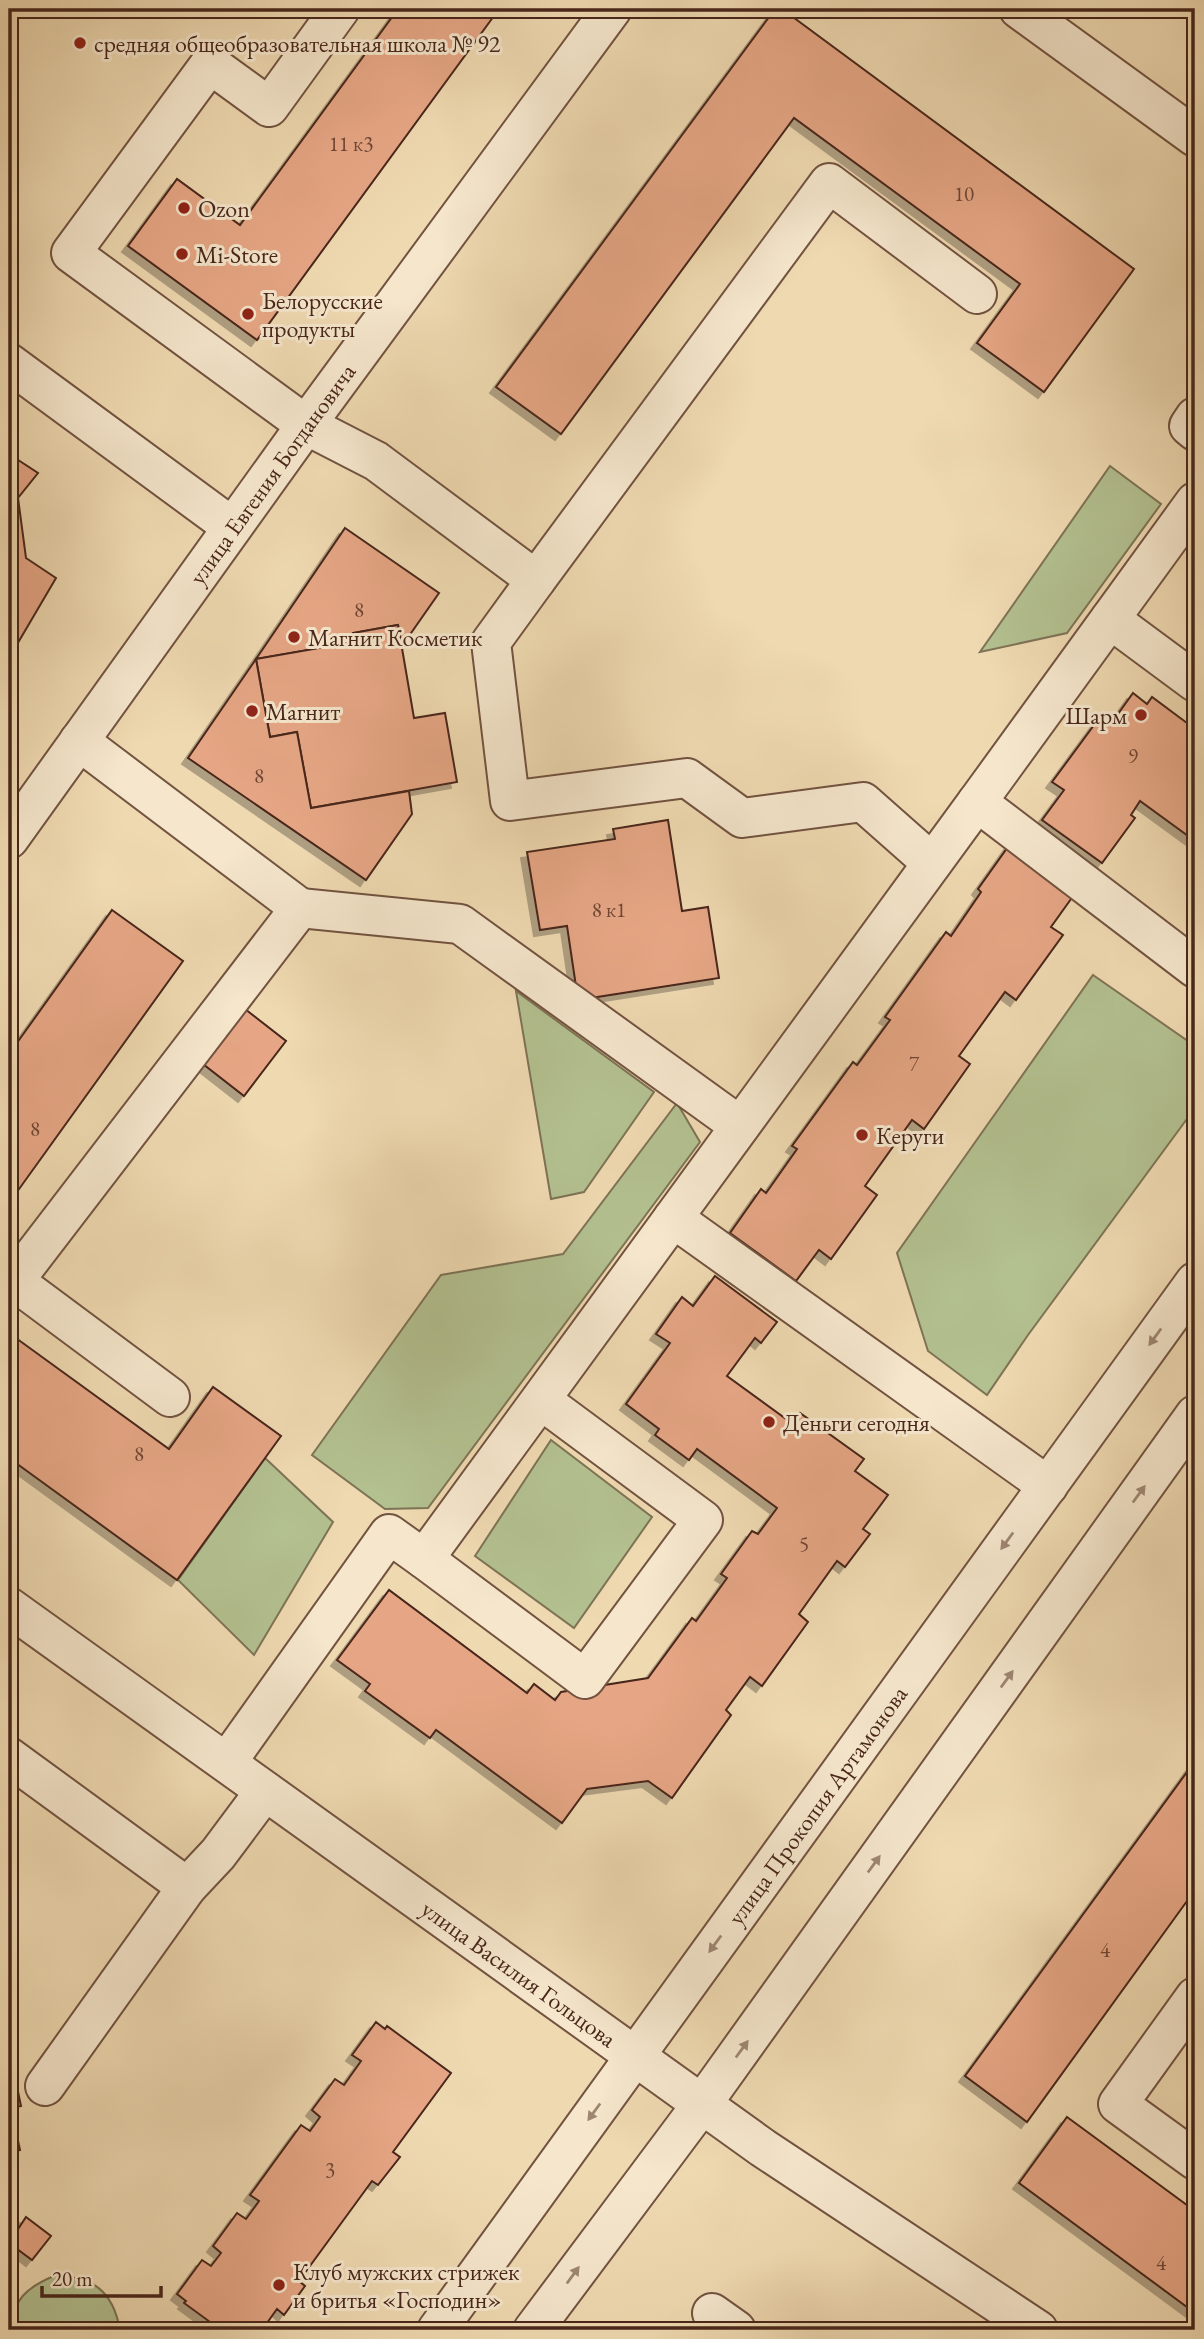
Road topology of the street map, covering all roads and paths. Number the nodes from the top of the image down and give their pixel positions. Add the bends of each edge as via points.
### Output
1 (340, 9) edge
2 (612, 9) edge
3 (1019, 9) edge
4 (1195, 137) edge
5 (977, 294) dead end
6 (9, 363) edge
7 (1195, 417) edge
8 (306, 425) junction
9 (1195, 431) edge
10 (1195, 502) edge
11 (232, 527) junction
12 (536, 580) junction
13 (1110, 619) junction
14 (1195, 682) edge
15 (79, 741) junction
16 (977, 802) junction
17 (9, 839) edge
18 (932, 863) junction
19 (300, 908) junction
20 (1195, 968) edge
21 (740, 1126) junction
22 (673, 1218) junction
23 (1195, 1282) edge
24 (170, 1397) dead end
25 (541, 1399) junction
26 (1195, 1415) edge
27 (1048, 1486) junction
28 (424, 1559) junction
29 (9, 1607) edge
30 (9, 1757) edge
31 (227, 1762) junction
32 (265, 1791) junction
33 (187, 1887) junction
34 (1195, 1997) edge
35 (634, 2056) junction
36 (45, 2086) dead end
37 (702, 2104) junction
38 (1195, 2160) edge
39 (437, 2330) edge
40 (533, 2330) edge
41 (1038, 2330) edge

1 - 8 street via 269,107 210,64 71,253
2 - 8 street, улица Евгения Богдановича
3 - 4 street
5 - 12 street via 829,183
6 - 11 street
7 - 9 street via 1189,426
8 - 11 street, улица Евгения Богдановича
8 - 12 street via 376,461
10 - 13 street
11 - 15 street, улица Евгения Богдановича
12 - 18 street via 491,642 510,801 687,778 742,818 863,803
13 - 14 street
13 - 16 street
15 - 17 street, улица Евгения Богдановича
15 - 19 street
16 - 18 street
16 - 20 street
18 - 21 street
19 - 21 street via 460,924
19 - 24 street via 14,1281
21 - 22 street
22 - 25 street
22 - 27 street
23 -> 27 street, улица Прокопия Артамонова
25 - 28 street
25 - 28 street via 703,1520 585,1679
37 -> 26 street
27 -> 35 street, улица Прокопия Артамонова
28 - 31 street via 389,1534
29 - 31 street, улица Василия Гольцова
30 - 33 street
31 - 32 street, улица Василия Гольцова
32 - 33 street
32 - 35 street, улица Василия Гольцова
33 - 36 street
34 - 38 street via 1118,2104
35 - 37 street, улица Василия Гольцова
35 -> 39 street, улица Прокопия Артамонова
40 -> 37 street
37 - 41 street, улица Василия Гольцова

